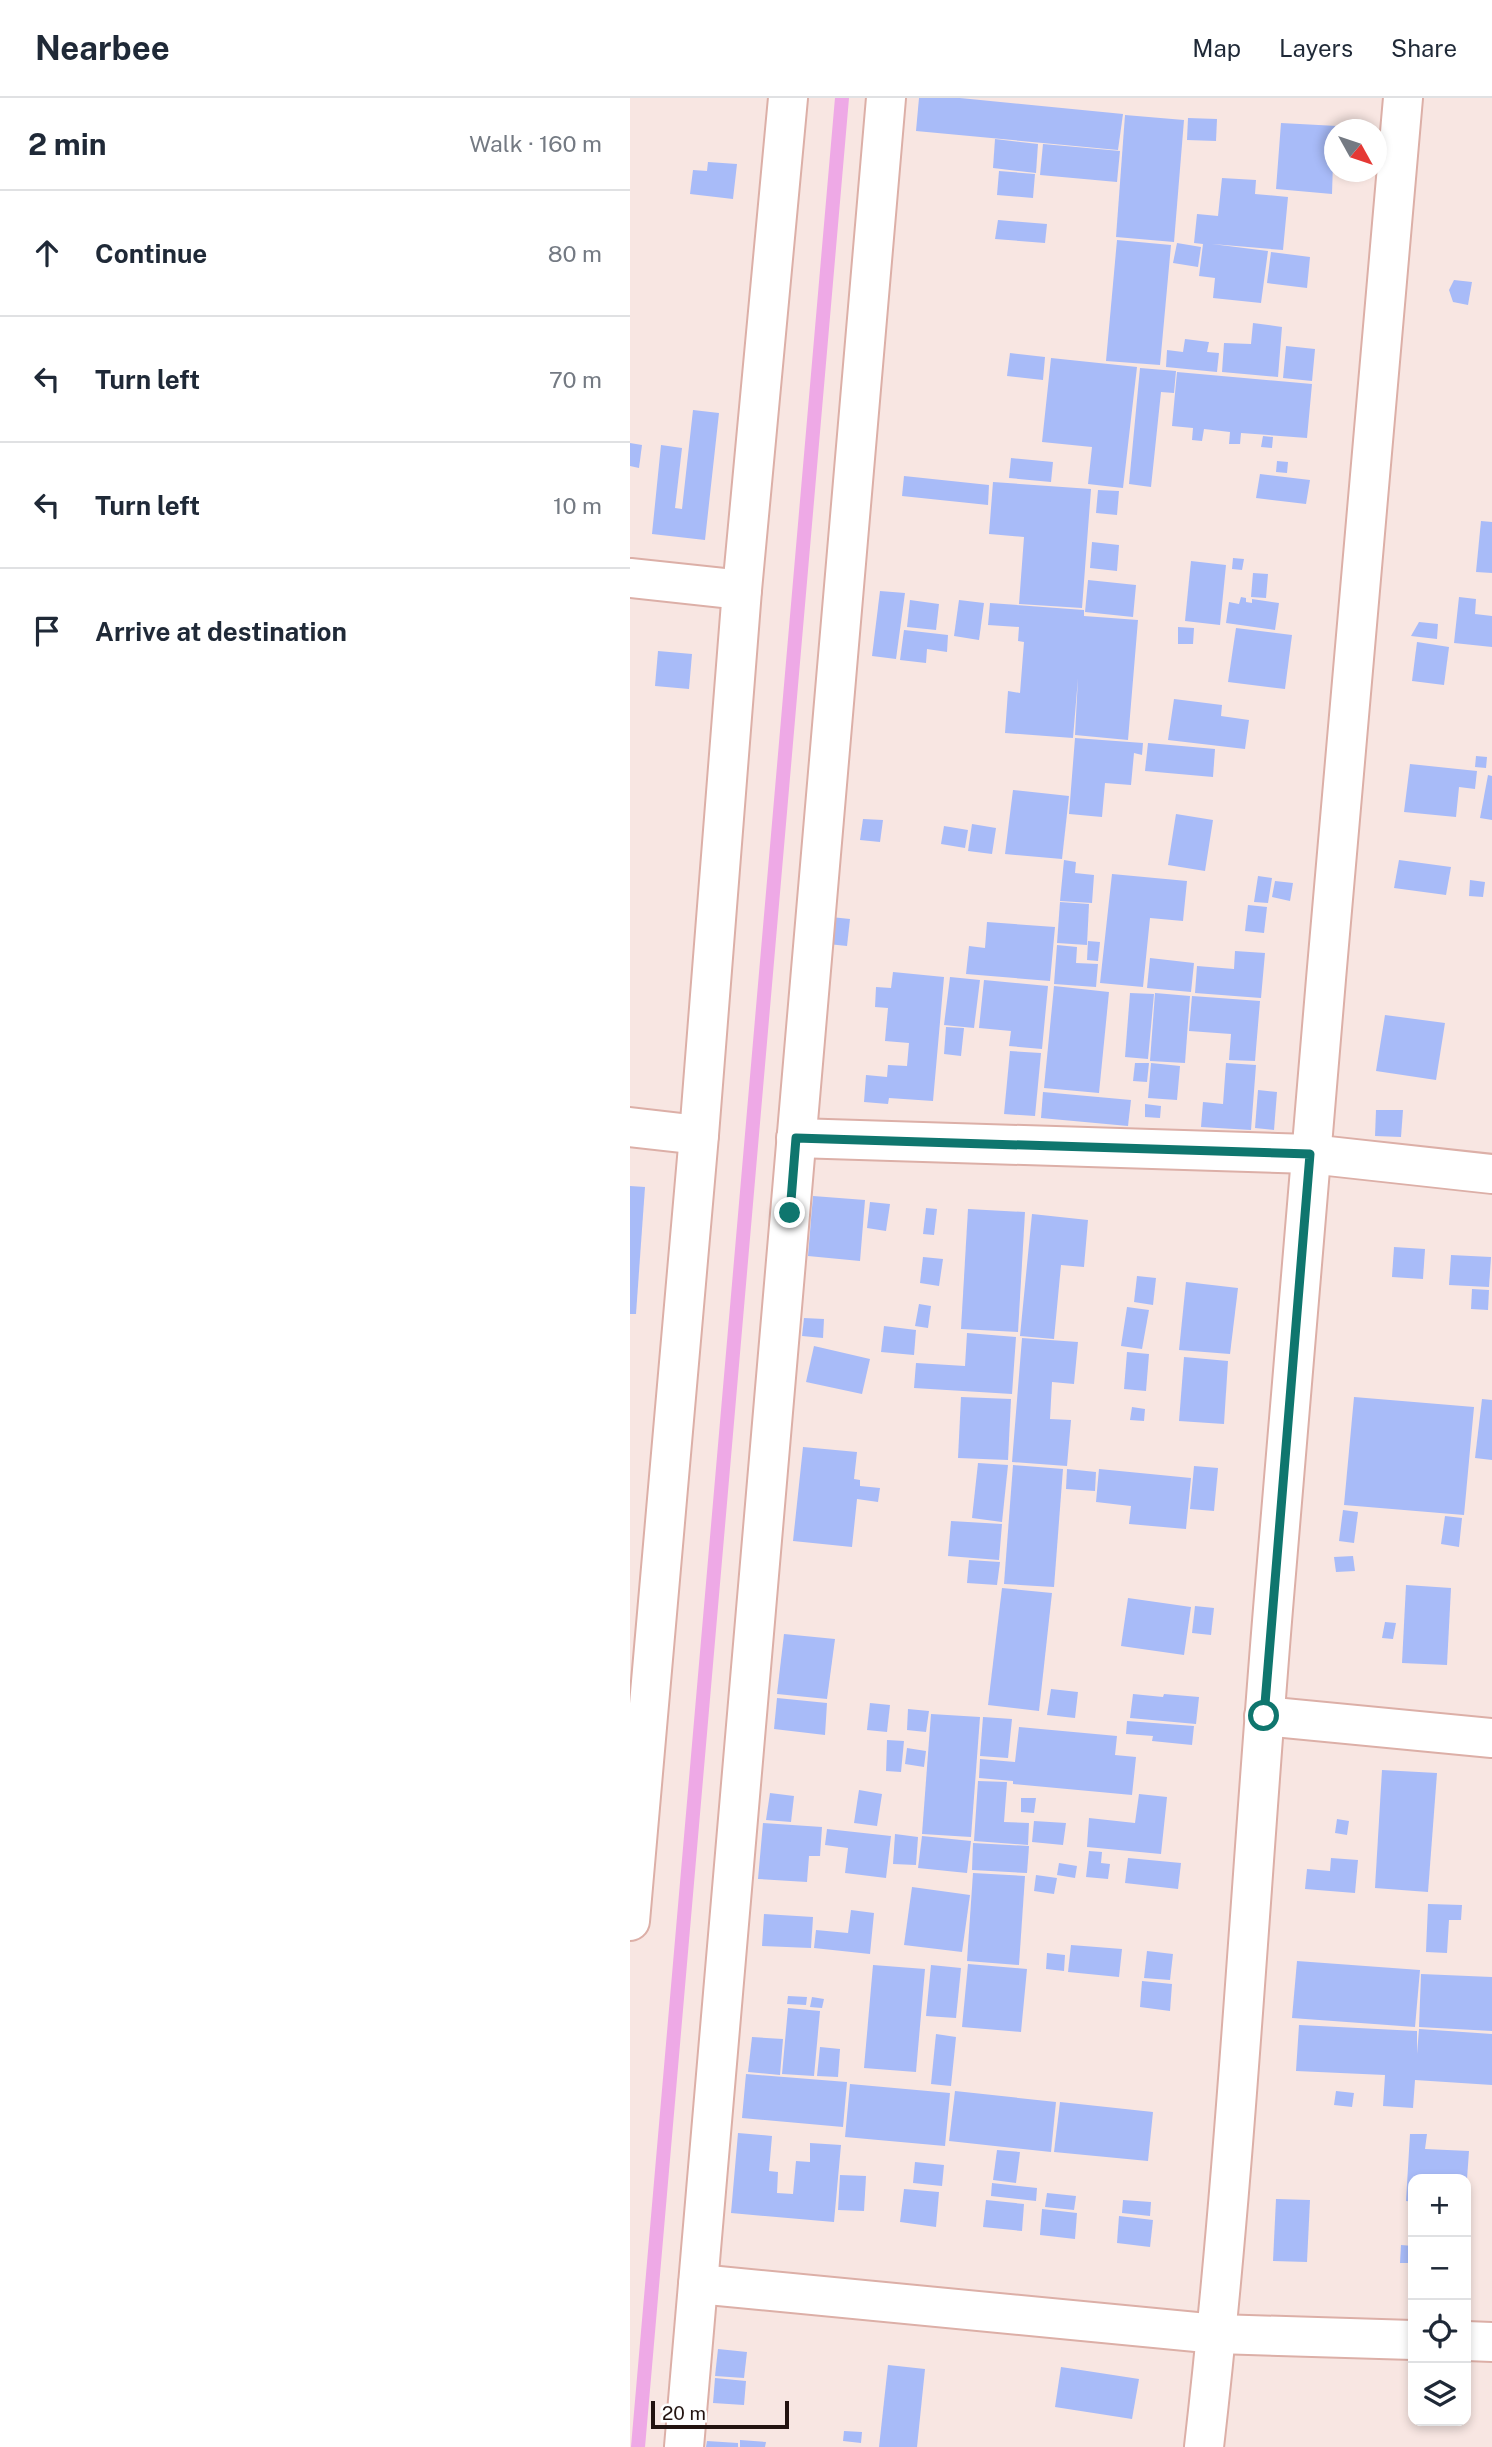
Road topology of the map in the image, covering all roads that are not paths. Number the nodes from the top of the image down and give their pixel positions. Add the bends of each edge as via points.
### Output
1 (788, 98) edge
2 (886, 98) edge
3 (1403, 98) edge
4 (630, 578) edge
5 (742, 590) junction
6 (630, 1127) edge
7 (699, 1135) junction
8 (796, 1138) junction
9 (1310, 1154) junction
10 (1492, 1174) edge
11 (1264, 1716) junction
12 (1492, 1738) edge
13 (630, 1921) edge
14 (698, 2284) junction
15 (1217, 2334) junction
16 (1408, 2340) edge
17 (1471, 2341) edge
18 (1492, 2342) edge
19 (684, 2447) edge
20 (1204, 2447) edge

1 - 5 street
2 - 8 street
3 - 9 street
4 - 5 street
5 - 7 street
6 - 7 street
7 - 13 street
8 - 9 street
8 - 14 street
9 - 10 street
9 - 11 street
11 - 12 street
11 - 15 street
14 - 15 street
14 - 19 street
15 - 16 street
15 - 20 street
17 - 18 street

